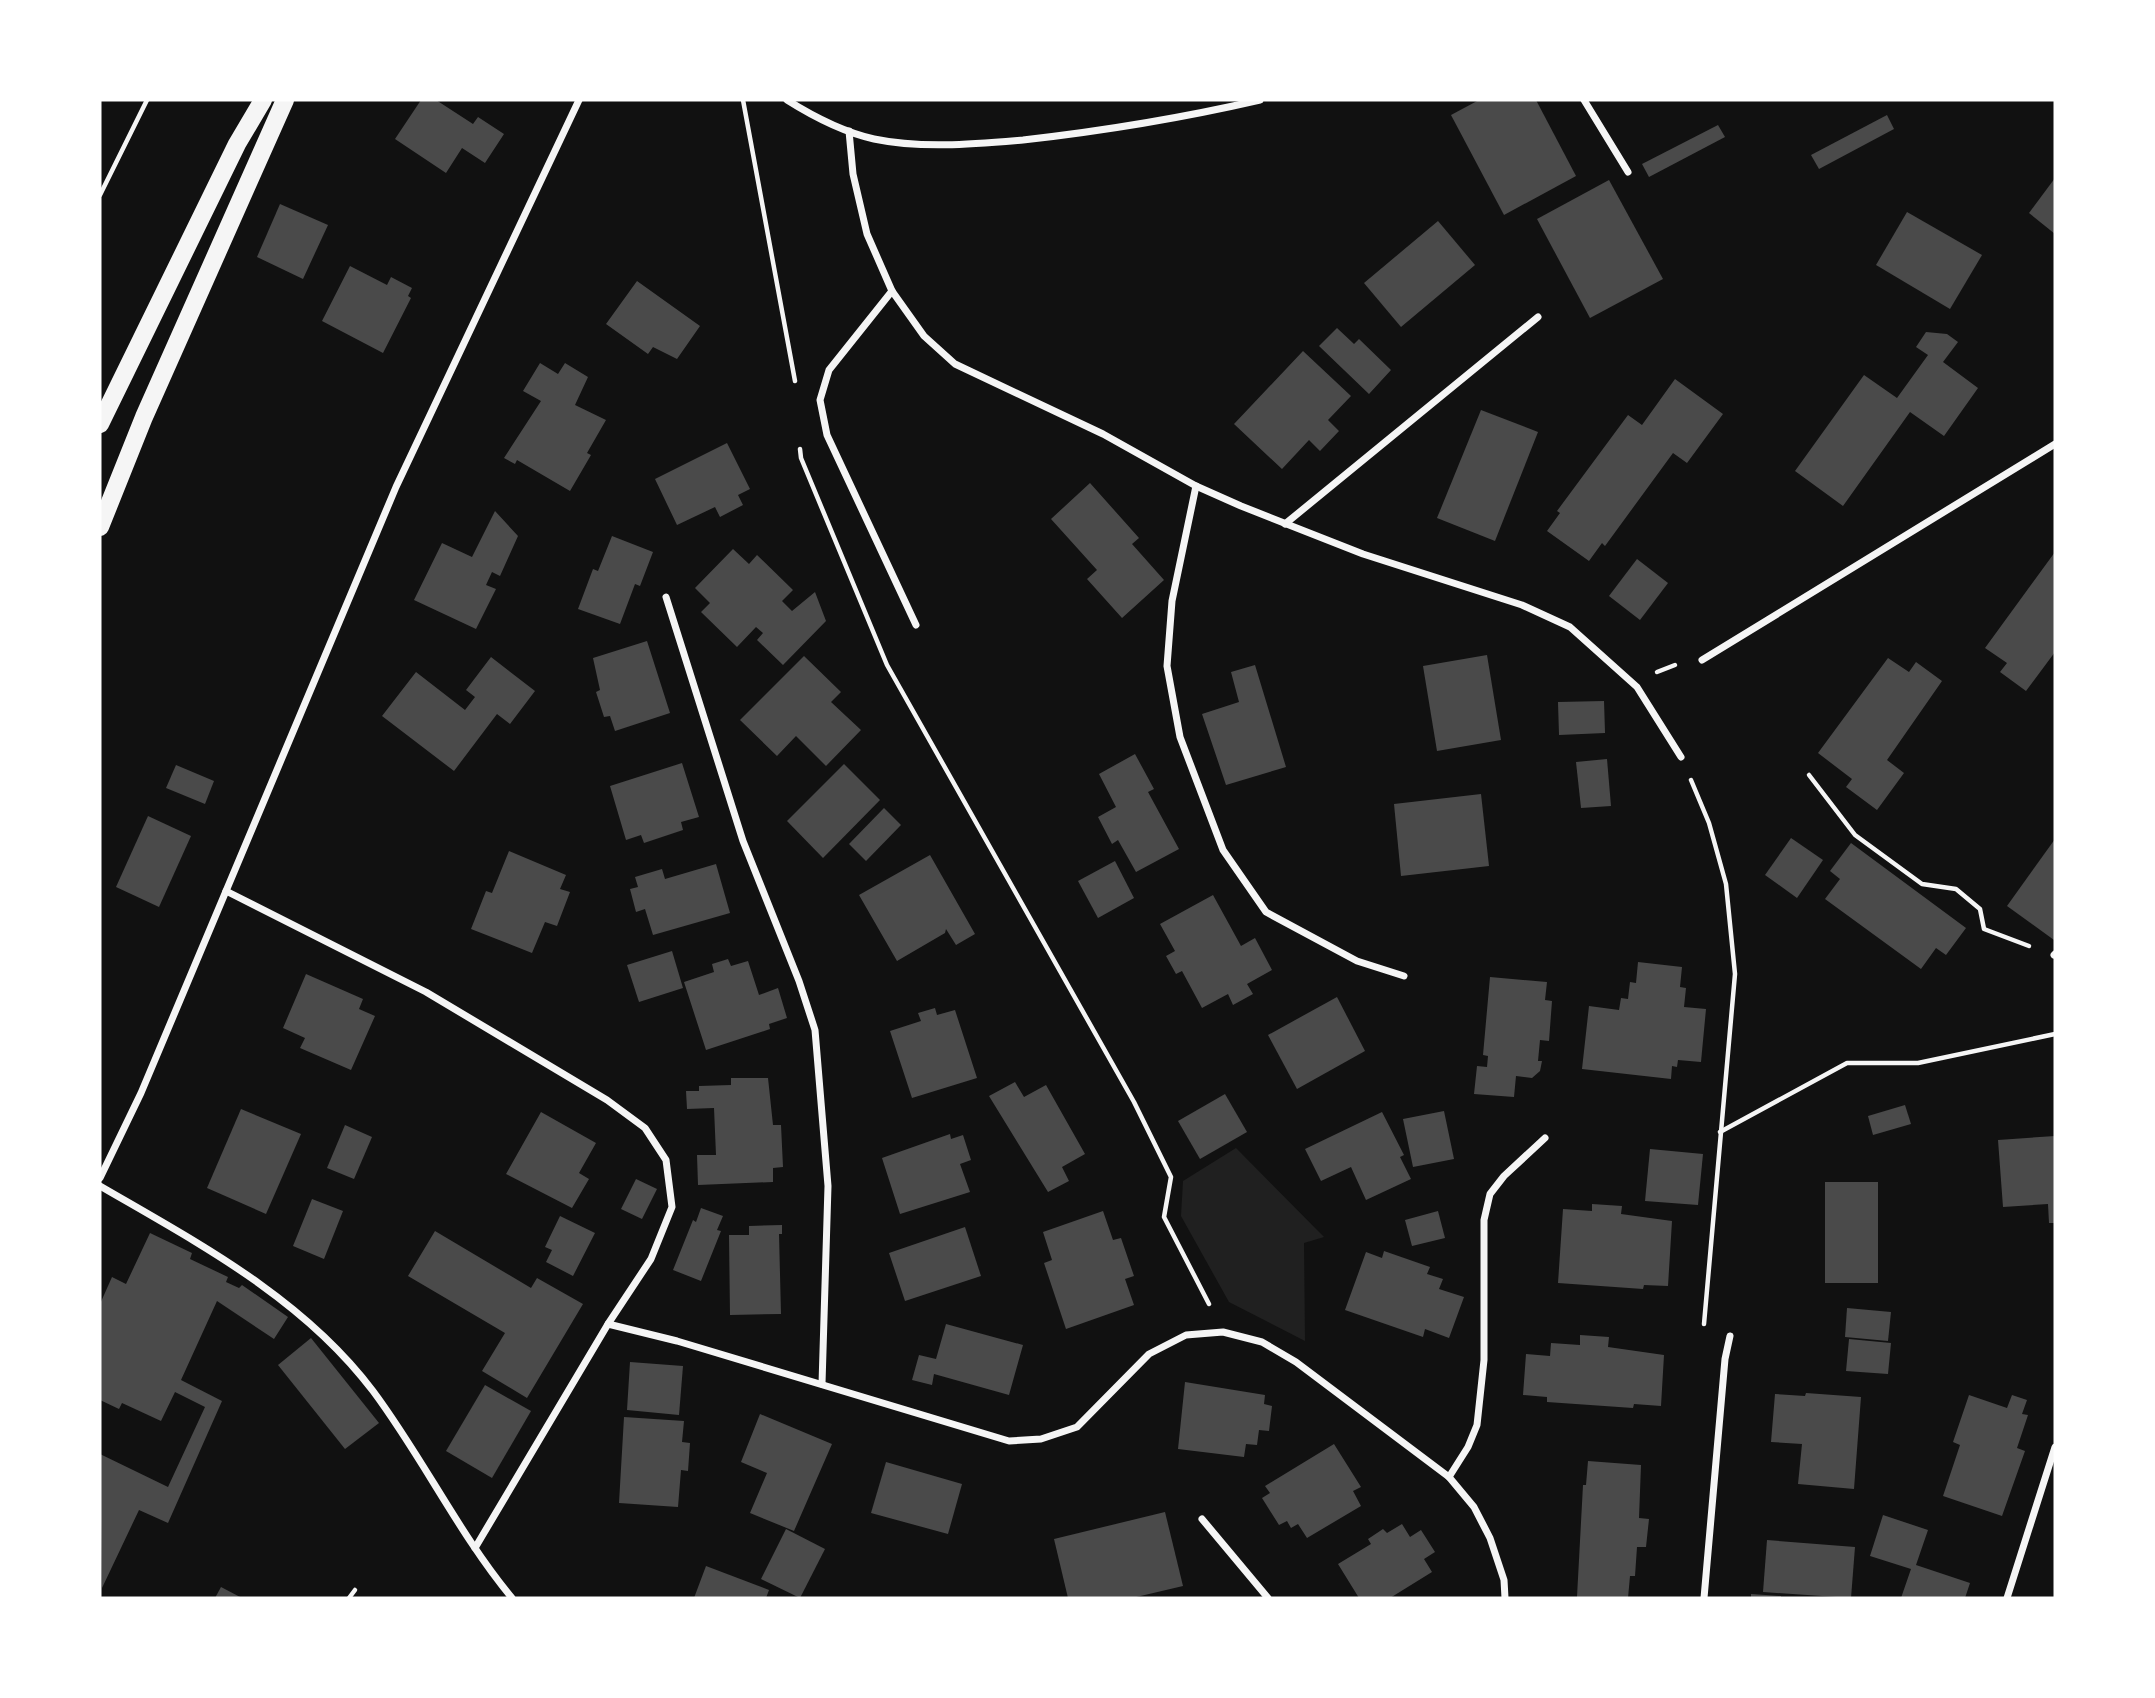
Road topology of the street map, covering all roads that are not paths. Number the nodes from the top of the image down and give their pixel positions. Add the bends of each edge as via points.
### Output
1 (263, 100) edge
2 (285, 100) edge
3 (579, 100) edge
4 (787, 100) edge
5 (1260, 100) edge
6 (1584, 100) edge
7 (849, 131) junction
8 (1628, 172) dead end
9 (892, 291) junction
10 (1538, 317) dead end
11 (100, 424) edge
12 (2055, 444) edge
13 (1196, 486) junction
14 (1285, 524) junction
15 (100, 527) edge
16 (666, 597) dead end
17 (916, 625) dead end
18 (1702, 660) road end
19 (1681, 757) road end
20 (226, 891) junction
21 (1404, 976) dead end
22 (1545, 1138) dead end
23 (100, 1178) edge
24 (100, 1186) edge
25 (608, 1324) junction
26 (1730, 1336) dead end
27 (822, 1384) junction
28 (2055, 1447) edge
29 (1449, 1477) junction
30 (1202, 1519) dead end
31 (475, 1548) junction
32 (512, 1598) edge
33 (1268, 1598) edge
34 (1505, 1598) edge
35 (1704, 1598) edge
36 (2007, 1598) edge

1 - 11 main road
2 - 15 main road
3 - 20 street via 396,486
4 - 7 street
5 - 7 street via 1194,115 972,145 875,139
6 - 8 street
7 - 9 street via 867,234
9 - 13 street via 924,336 955,363 1103,434
9 - 17 street via 829,370 820,400 827,435
10 - 14 street
12 - 18 street
13 - 14 street
13 - 21 street via 1171,601 1167,666 1180,737 1223,850 1266,912 1357,961
14 - 19 street via 1522,605 1570,627 1637,687
16 - 27 street via 743,841 815,1030 828,1186
20 - 23 street
20 - 25 street via 426,992 607,1100 645,1128 666,1160 672,1207 651,1259
22 - 29 street via 1490,1194 1484,1220 1483,1360 1477,1425
24 - 31 street via 227,1262 311,1323 372,1389
25 - 27 street
25 - 31 street
26 - 35 street
27 - 29 street via 1009,1441 1041,1439 1077,1427 1149,1354 1186,1335 1223,1332 1262,1342 1296,1362
28 - 36 street
29 - 34 street via 1474,1507 1490,1538
30 - 33 street
31 - 32 street

